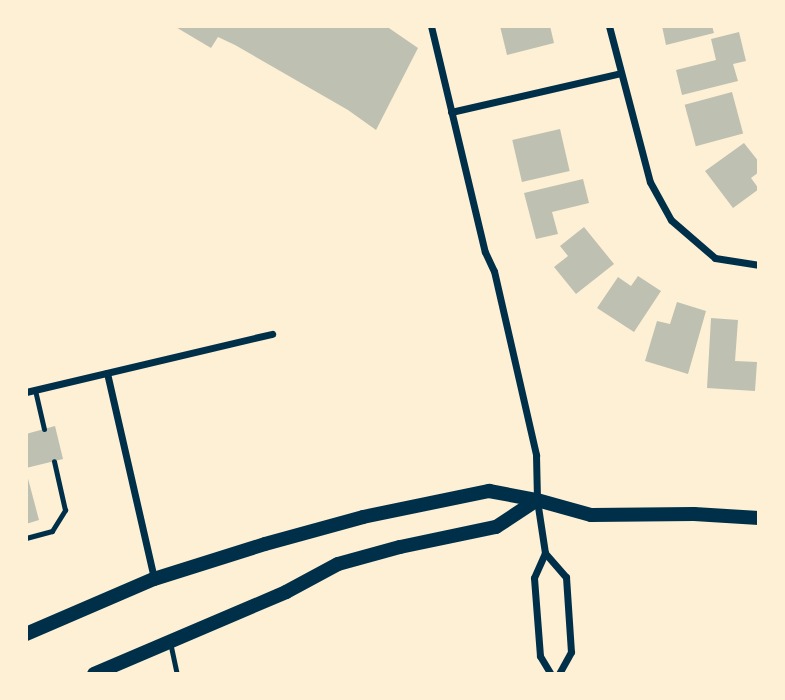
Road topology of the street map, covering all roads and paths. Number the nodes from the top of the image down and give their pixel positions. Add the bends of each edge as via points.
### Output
1 (431, 26) edge
2 (609, 26) edge
3 (621, 72) junction
4 (451, 111) junction
5 (759, 265) edge
6 (272, 334) dead end
7 (107, 373) junction
8 (30, 391) edge
9 (44, 429) dead end
10 (54, 461) dead end
11 (537, 500) junction
12 (759, 518) edge
13 (26, 538) edge
14 (545, 553) junction
15 (154, 579) junction
16 (26, 634) edge
17 (170, 642) junction
18 (94, 674) edge
19 (177, 674) edge
20 (551, 674) edge
21 (559, 674) edge

1 - 4 street
2 - 3 street
3 - 4 street
3 - 5 street via 650,183 671,220 715,258
4 - 11 street via 536,454
6 - 7 street
7 - 8 street
7 - 15 street
8 - 9 lane
10 - 13 lane via 65,510 52,531
11 - 12 main road via 591,515
11 - 14 street
11 - 15 main road via 489,491 376,514
11 - 17 main road via 496,527 338,564
14 - 20 street via 534,578 540,656
14 - 21 street via 566,577 571,652
15 - 16 main road
17 - 18 main road
17 - 19 lane

